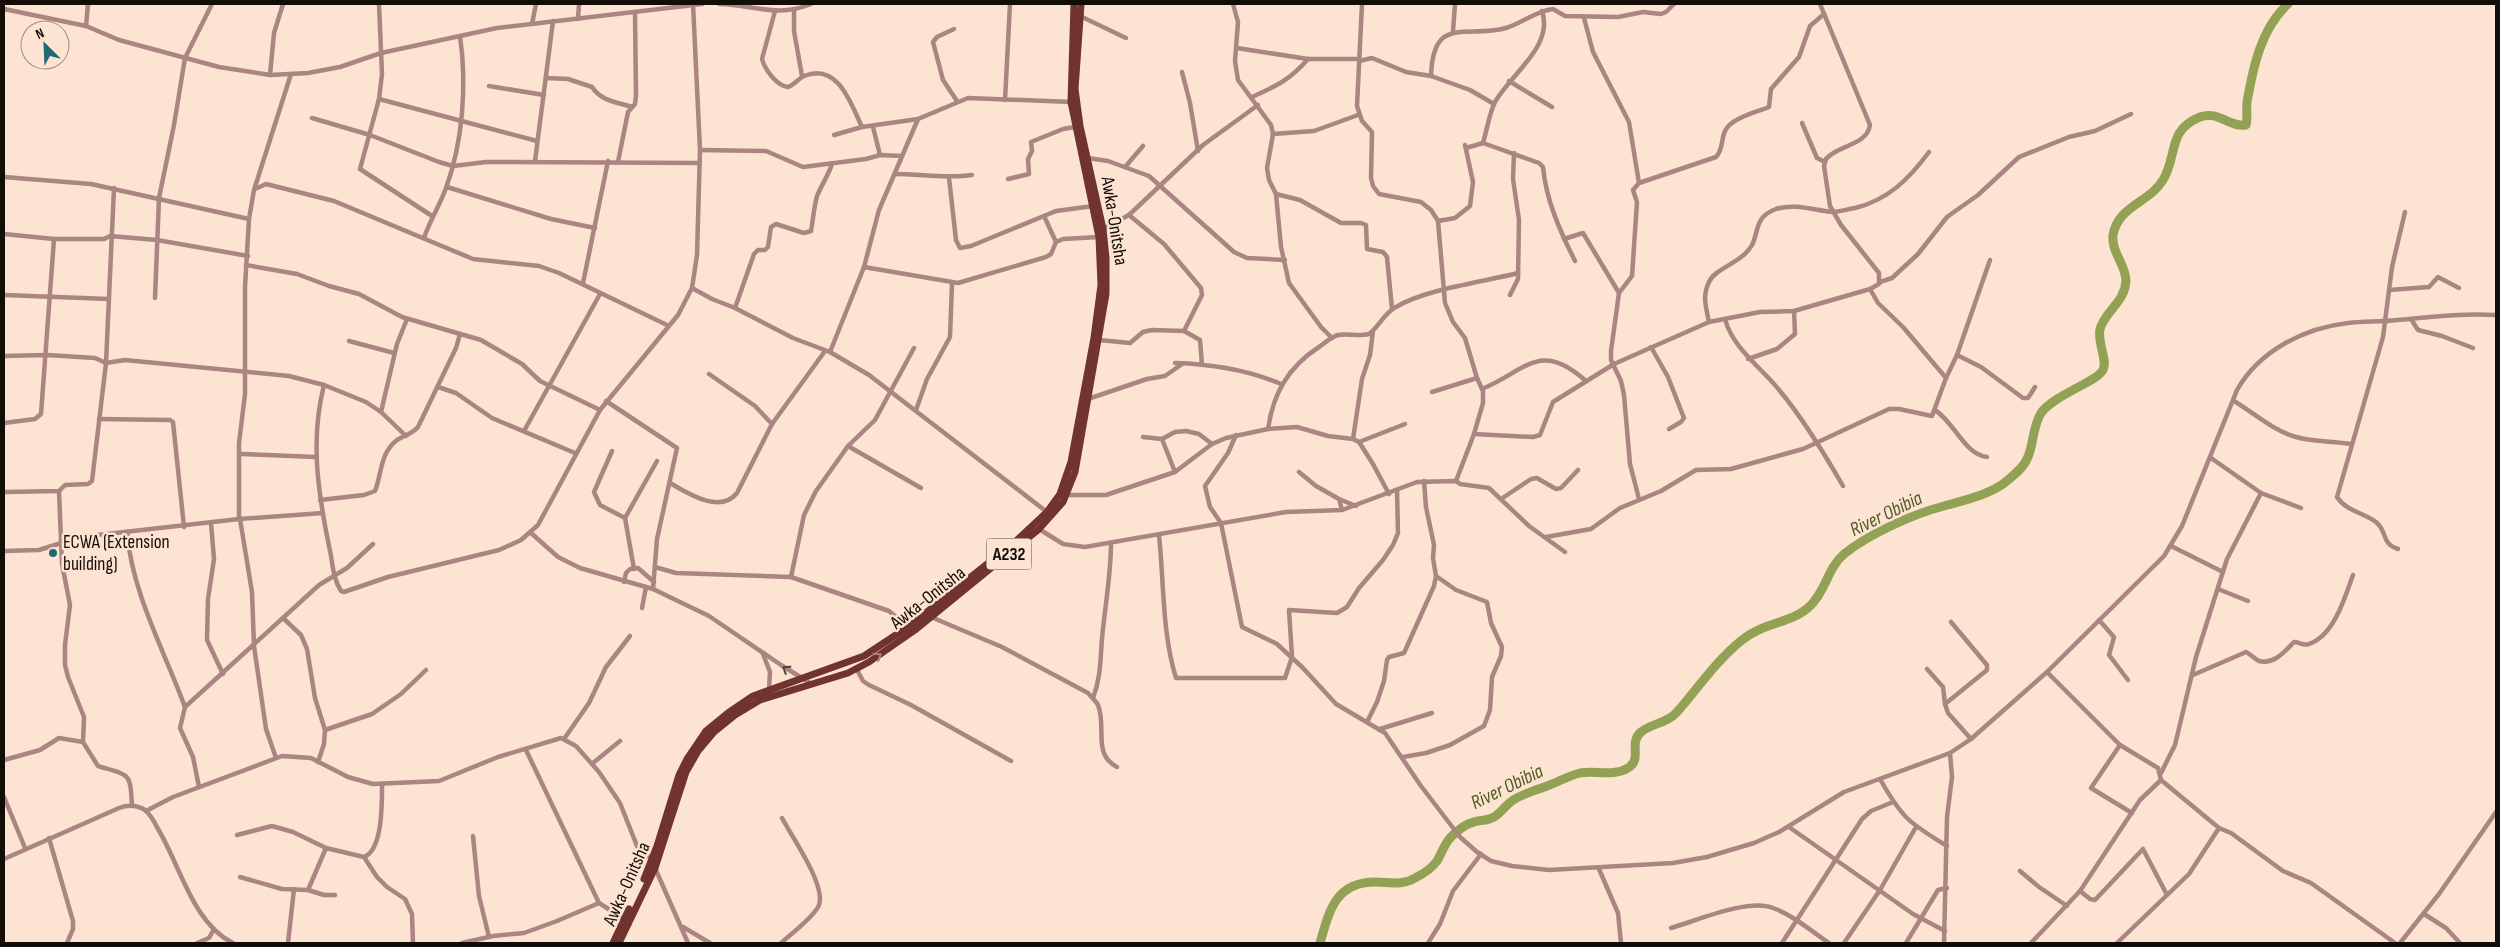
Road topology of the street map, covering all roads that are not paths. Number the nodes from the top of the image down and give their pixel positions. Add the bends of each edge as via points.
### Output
1 (88, 4) edge
2 (212, 4) edge
3 (283, 4) edge
4 (379, 4) edge
5 (536, 4) edge
6 (579, 4) edge
7 (702, 4) edge
8 (719, 4) edge
9 (811, 4) edge
10 (1010, 4) edge
11 (1074, 4) edge
12 (1081, 4) edge
13 (1233, 4) edge
14 (1362, 4) edge
15 (1454, 4) edge
16 (1558, 4) edge
17 (1674, 4) edge
18 (1820, 4) edge
19 (693, 5) edge
20 (744, 5) edge
21 (800, 6) edge
22 (5, 7) edge
23 (794, 10) junction
24 (775, 11) junction
25 (1542, 11) junction
26 (1556, 11) junction
27 (635, 13) junction
28 (1824, 14) junction
29 (1080, 16) junction
30 (1584, 18) junction
31 (578, 19) junction
32 (553, 21) junction
33 (532, 24) junction
34 (86, 26) junction
35 (954, 29) dead end
36 (1453, 31) junction
37 (460, 36) junction
38 (1126, 38) dead end
39 (1237, 48) junction
40 (382, 53) junction
41 (185, 58) junction
42 (1308, 59) junction
43 (1359, 60) junction
44 (1182, 72) dead end
45 (291, 74) junction
46 (270, 75) junction
47 (802, 76) junction
48 (1431, 76) junction
49 (546, 78) junction
50 (1509, 80) junction
51 (489, 86) dead end
52 (544, 95) junction
53 (1252, 97) junction
54 (379, 99) junction
55 (1005, 100) junction
56 (957, 101) junction
57 (1074, 102) junction
58 (1494, 104) junction
59 (1258, 105) junction
60 (632, 107) junction
61 (1552, 107) dead end
62 (2132, 114) dead end
63 (1358, 115) junction
64 (312, 118) dead end
65 (918, 119) junction
66 (462, 121) junction
67 (1802, 123) dead end
68 (862, 127) junction
69 (873, 127) junction
70 (1075, 127) junction
71 (370, 134) junction
72 (1272, 134) junction
73 (834, 135) dead end
74 (537, 141) junction
75 (1483, 143) junction
76 (1143, 146) dead end
77 (700, 150) junction
78 (1198, 151) junction
79 (1929, 152) dead end
80 (1514, 154) junction
81 (880, 155) junction
82 (902, 156) junction
83 (1088, 158) junction
84 (535, 161) junction
85 (608, 162) junction
86 (618, 162) junction
87 (1825, 162) junction
88 (699, 163) junction
89 (832, 164) junction
90 (453, 166) junction
91 (1125, 167) junction
92 (895, 174) junction
93 (972, 175) dead end
94 (4, 177) edge
95 (949, 178) junction
96 (1008, 179) dead end
97 (1639, 183) junction
98 (1159, 186) junction
99 (447, 187) junction
100 (114, 188) junction
101 (254, 190) junction
102 (1276, 194) junction
103 (159, 198) junction
104 (1093, 206) junction
105 (1832, 212) junction
106 (2405, 212) dead end
107 (1130, 215) junction
108 (432, 216) junction
109 (1044, 216) junction
110 (249, 219) junction
111 (1438, 221) junction
112 (595, 228) junction
113 (1103, 229) junction
114 (4, 234) edge
115 (110, 236) junction
116 (1099, 237) junction
117 (424, 238) junction
118 (54, 239) junction
119 (1564, 239) junction
120 (157, 240) junction
121 (1056, 242) junction
122 (248, 256) junction
123 (1285, 260) junction
124 (1990, 260) dead end
125 (1575, 261) dead end
126 (246, 265) junction
127 (864, 267) junction
128 (1518, 273) junction
129 (1880, 282) junction
130 (583, 283) junction
131 (952, 284) junction
132 (692, 288) junction
133 (2459, 288) dead end
134 (1870, 289) junction
135 (2388, 290) junction
136 (1443, 291) junction
137 (1619, 293) junction
138 (600, 294) junction
139 (4, 295) edge
140 (1510, 295) dead end
141 (51, 296) junction
142 (155, 298) dead end
143 (108, 300) junction
144 (735, 308) junction
145 (1392, 309) junction
146 (1794, 311) junction
147 (2496, 315) edge
148 (407, 319) junction
149 (1725, 319) junction
150 (2412, 319) junction
151 (1709, 322) junction
152 (2384, 322) junction
153 (667, 325) junction
154 (1184, 331) junction
155 (1373, 331) junction
156 (460, 334) junction
157 (1332, 338) junction
158 (1099, 340) junction
159 (349, 341) dead end
160 (1651, 347) junction
161 (914, 348) dead end
162 (2473, 348) dead end
163 (828, 351) junction
164 (394, 353) junction
165 (47, 355) junction
166 (1957, 355) junction
167 (4, 356) edge
168 (1748, 358) junction
169 (106, 363) junction
170 (1175, 363) dead end
171 (1182, 364) junction
172 (1614, 364) junction
173 (1202, 366) junction
174 (246, 371) junction
175 (710, 374) dead end
176 (1477, 378) junction
177 (1946, 378) junction
178 (1586, 381) junction
179 (1282, 384) junction
180 (324, 385) junction
181 (438, 386) junction
182 (550, 386) junction
183 (2035, 387) dead end
184 (1482, 389) junction
185 (891, 390) junction
186 (1432, 392) dead end
187 (1088, 399) junction
188 (606, 401) junction
189 (2234, 401) junction
190 (600, 410) junction
191 (916, 410) junction
192 (1935, 410) junction
193 (381, 412) junction
194 (100, 419) junction
195 (4, 423) edge
196 (772, 424) junction
197 (1405, 424) dead end
198 (1268, 429) junction
199 (1669, 429) dead end
200 (524, 431) junction
201 (1474, 434) junction
202 (1236, 435) junction
203 (406, 436) junction
204 (1143, 437) dead end
205 (1162, 439) junction
206 (1353, 439) junction
207 (1359, 442) junction
208 (1818, 443) junction
209 (1212, 444) junction
210 (2351, 444) junction
211 (848, 446) junction
212 (612, 451) dead end
213 (575, 453) junction
214 (241, 454) junction
215 (316, 457) junction
216 (1987, 457) dead end
217 (2211, 458) junction
218 (657, 461) dead end
219 (1578, 470) dead end
220 (1175, 472) junction
221 (1299, 472) dead end
222 (1424, 481) junction
223 (1456, 481) junction
224 (670, 483) junction
225 (1843, 486) dead end
226 (921, 488) dead end
227 (1397, 490) junction
228 (59, 491) junction
229 (4, 492) edge
230 (2261, 493) junction
231 (1389, 494) junction
232 (1066, 495) junction
233 (1339, 499) junction
234 (1501, 499) junction
235 (1639, 499) junction
236 (320, 500) junction
237 (1356, 506) junction
238 (2301, 508) dead end
239 (1342, 510) junction
240 (323, 513) junction
241 (1050, 514) junction
242 (625, 518) junction
243 (240, 519) junction
244 (211, 522) junction
245 (1221, 523) junction
246 (184, 526) junction
247 (1038, 529) junction
248 (127, 532) junction
249 (531, 533) junction
250 (1159, 535) junction
251 (1546, 537) junction
252 (1111, 543) junction
253 (61, 544) junction
254 (373, 544) dead end
255 (2171, 546) junction
256 (2398, 549) dead end
257 (4, 551) edge
258 (1565, 552) dead end
259 (655, 567) junction
260 (634, 569) junction
261 (2223, 572) junction
262 (2353, 575) dead end
263 (334, 576) junction
264 (1436, 576) junction
265 (791, 577) junction
266 (624, 582) junction
267 (654, 582) junction
268 (646, 587) junction
269 (2218, 589) junction
270 (653, 590) junction
271 (2248, 601) dead end
272 (642, 608) dead end
273 (931, 617) junction
274 (284, 618) junction
275 (2098, 620) junction
276 (1951, 622) dead end
277 (908, 627) junction
278 (630, 636) dead end
279 (254, 646) junction
280 (763, 653) junction
281 (1292, 657) junction
282 (856, 668) junction
283 (1928, 669) dead end
284 (426, 670) dead end
285 (2047, 672) junction
286 (223, 674) junction
287 (2193, 675) junction
288 (802, 678) junction
289 (2128, 680) dead end
290 (810, 683) junction
291 (768, 693) junction
292 (1093, 698) junction
293 (1945, 704) junction
294 (185, 707) junction
295 (1432, 712) dead end
296 (1367, 722) junction
297 (1380, 729) junction
298 (325, 730) junction
299 (564, 739) junction
300 (1971, 739) junction
301 (620, 741) dead end
302 (83, 742) junction
303 (2120, 745) junction
304 (526, 750) junction
305 (1950, 753) junction
306 (1403, 757) junction
307 (276, 758) junction
308 (4, 760) edge
309 (1011, 761) dead end
310 (318, 762) junction
311 (592, 763) junction
312 (1118, 767) dead end
313 (2160, 773) junction
314 (1880, 778) junction
315 (2161, 780) junction
316 (382, 784) junction
317 (199, 788) junction
318 (4, 797) edge
319 (1893, 802) junction
320 (132, 806) junction
321 (146, 811) junction
322 (2496, 812) edge
323 (2132, 813) junction
324 (782, 818) dead end
325 (1789, 827) junction
326 (1916, 827) junction
327 (2219, 828) junction
328 (237, 835) dead end
329 (473, 836) dead end
330 (49, 838) junction
331 (1947, 846) junction
332 (25, 848) junction
333 (326, 848) junction
334 (1481, 854) junction
335 (364, 857) junction
336 (4, 859) edge
337 (652, 860) junction
338 (1836, 861) junction
339 (655, 868) junction
340 (1598, 869) junction
341 (2020, 871) dead end
342 (240, 877) dead end
343 (1947, 888) junction
344 (294, 889) junction
345 (308, 890) junction
346 (1880, 890) junction
347 (2080, 891) junction
348 (2166, 893) junction
349 (336, 895) dead end
350 (599, 903) junction
351 (2067, 906) junction
352 (2424, 914) junction
353 (1922, 918) junction
354 (624, 919) junction
355 (1796, 921) junction
356 (683, 927) junction
357 (214, 928) junction
358 (1671, 928) dead end
359 (1945, 931) junction
360 (488, 937) junction
361 (67, 943) edge
362 (197, 943) edge
363 (233, 943) edge
364 (288, 943) edge
365 (413, 943) edge
366 (462, 943) edge
367 (613, 943) edge
368 (619, 943) edge
369 (688, 943) edge
370 (710, 943) edge
371 (781, 943) edge
372 (1428, 943) edge
373 (1622, 943) edge
374 (1782, 943) edge
375 (1829, 943) edge
376 (1844, 943) edge
377 (1906, 943) edge
378 (1944, 943) edge
379 (2032, 943) edge
380 (2117, 943) edge
381 (2395, 943) edge
382 (2400, 943) edge
383 (2460, 943) edge

1 - 34 street
2 - 41 street
3 - 46 street via 274,33
4 - 40 street
5 - 33 street
6 - 31 street
7 - 19 street
8 - 20 street
9 - 21 street
10 - 55 street
11 - 57 main road, Awka-Onitsha / A232
12 - 29 main road, Awka-Onitsha / A232
13 - 39 street via 1238,22
14 - 43 street
15 - 36 street
16 - 26 street
17 - 30 street via 1661,14 1643,12
18 - 28 street
19 - 27 street
19 - 77 street
20 - 24 street
21 - 23 street
22 - 34 street
23 - 24 street
23 - 47 street via 794,31
24 - 47 street via 763,64 783,87 791,87
25 - 26 street
25 - 36 street via 1502,29
25 - 50 street via 1545,27 1541,42
26 - 30 street
27 - 31 street
27 - 60 street via 636,96
28 - 87 street via 1870,125 1864,137 1828,156
28 - 97 street via 1810,26 1799,57 1771,88 1769,106 1730,125 1716,157
29 - 38 street
29 - 57 main road, Awka-Onitsha / A232
30 - 97 street via 1593,52 1630,122
31 - 32 street
32 - 33 street
32 - 49 street
33 - 37 street
34 - 41 street via 119,40
35 - 56 street via 933,42 943,80
36 - 48 street via 1437,45
37 - 40 street
37 - 66 street
39 - 42 street
39 - 53 street via 1236,72
40 - 45 street via 340,67
40 - 54 street
41 - 46 street
41 - 103 street
42 - 43 street
42 - 53 street via 1287,80
43 - 48 street via 1372,58 1406,72
43 - 63 street
44 - 78 street
45 - 46 street
45 - 101 street
47 - 68 street via 816,74 834,78
48 - 58 street via 1470,90
49 - 52 street
49 - 60 street via 568,79 592,87 606,100
50 - 58 street
50 - 61 street
51 - 52 street
52 - 74 street
53 - 59 street
54 - 66 street
54 - 71 street
55 - 56 street via 968,98
55 - 57 street
56 - 65 street
57 - 70 main road, Awka-Onitsha / A232
57 - 83 main road, Awka-Onitsha / A232
58 - 75 street
59 - 72 street via 1271,125
59 - 78 street
60 - 86 street via 628,112
62 - 129 street via 2095,131 2069,137 2019,157 1947,218 1918,254 1892,278
63 - 72 street via 1314,131
63 - 111 street via 1372,132 1371,178 1375,191 1421,202
64 - 71 street
65 - 69 street
65 - 82 street
66 - 74 street
66 - 90 street
67 - 87 street via 1817,158
68 - 69 street
68 - 73 street
69 - 81 street
70 - 96 street via 1031,142 1029,174
70 - 104 main road, Awka-Onitsha / A232
71 - 90 street
71 - 108 street via 361,170
72 - 102 street via 1267,168
74 - 84 street
75 - 80 street
75 - 111 street via 1466,147 1473,182 1470,206 1455,218
76 - 91 street
77 - 88 street
77 - 89 street via 766,151 803,167
78 - 98 street
79 - 105 street via 1891,193 1866,205
80 - 119 street via 1543,166 1544,182
80 - 128 street via 1513,179 1519,220
81 - 82 street
81 - 89 street
82 - 92 street
83 - 91 street
83 - 113 main road, Awka-Onitsha / A232
84 - 85 street
84 - 90 street
85 - 86 street
85 - 112 street
86 - 88 street
87 - 105 street
88 - 132 street via 697,255
89 - 144 street via 817,198 811,231 804,233 776,224 771,227 768,247 754,254
90 - 99 street
91 - 98 street via 1149,176
92 - 95 street via 934,174
92 - 127 street via 879,210
93 - 95 street
94 - 100 street via 73,181
95 - 109 street via 956,240 960,248
97 - 137 street via 1633,190 1637,202 1632,276
98 - 107 street
98 - 123 street via 1234,252 1247,258
99 - 108 street
99 - 112 street via 551,219
100 - 103 street
100 - 115 street
101 - 110 street
101 - 117 street via 266,184 314,195
102 - 123 street via 1276,219
102 - 145 street via 1300,200 1340,223 1361,222 1366,225 1367,249 1383,252 1387,257
103 - 110 street
103 - 120 street
104 - 109 street via 1064,209
104 - 116 main road, Awka-Onitsha / A232
105 - 129 street via 1876,269
105 - 151 street via 1784,207 1769,212 1756,227 1752,245 1732,265 1713,275 1709,282 1704,302
106 - 135 street
107 - 113 street
107 - 154 street via 1164,244 1201,288 1203,293
108 - 117 street
109 - 121 street
110 - 122 street
111 - 136 street
112 - 130 street
113 - 158 main road, Awka-Onitsha / A232 via 1106,276
114 - 118 street
115 - 118 street via 104,239
115 - 120 street
115 - 143 street
116 - 121 street
116 - 241 main road, Awka-Onitsha / A232 via 1099,301 1071,462
117 - 130 street via 473,259 539,266
118 - 141 street
119 - 125 street
119 - 137 street via 1584,233
120 - 122 street
120 - 142 street
121 - 131 street via 1046,257 979,279
122 - 126 street
123 - 157 street via 1293,290
124 - 166 street
126 - 148 street via 297,274 359,294
126 - 174 street
127 - 131 street
127 - 163 street
128 - 136 street
128 - 140 street via 1517,284
129 - 134 street
130 - 138 street
131 - 191 street via 950,337 927,379
132 - 144 street
132 - 153 street via 678,315
133 - 135 street via 2438,277 2426,288
134 - 146 street
134 - 177 street
135 - 152 street
136 - 145 street
136 - 176 street via 1448,312 1469,347
137 - 172 street via 1611,345
138 - 153 street
138 - 182 street
139 - 141 street
141 - 143 street
141 - 165 street
143 - 169 street
144 - 163 street via 770,328
145 - 155 street
146 - 149 street via 1760,312
146 - 168 street via 1795,334 1777,349
147 - 150 street
148 - 156 street
148 - 164 street
149 - 151 street
149 - 168 street
150 - 152 street
150 - 162 street via 2418,330
151 - 160 street
152 - 189 street via 2327,327 2276,348 2244,378
152 - 210 street via 2370,387
153 - 188 street
154 - 158 street via 1143,332 1130,343
154 - 173 street via 1200,340
155 - 157 street via 1365,335
155 - 206 street
156 - 181 street
156 - 182 street via 481,340 507,354
157 - 179 street via 1301,359
158 - 187 main road, Awka-Onitsha / A232
159 - 164 street
160 - 172 street
160 - 199 street via 1668,377 1684,418
161 - 185 street
163 - 185 street
163 - 196 street
164 - 193 street
165 - 167 street
165 - 169 street via 95,358
165 - 195 street via 41,414 35,419
166 - 177 street
166 - 183 street via 1981,367 2022,398 2028,398
168 - 208 street via 1779,389
169 - 174 street via 125,360
169 - 194 street
170 - 171 street
171 - 173 street
171 - 187 street via 1165,376
172 - 178 street
172 - 235 street via 1624,395 1630,464
173 - 179 street via 1260,375
174 - 180 street via 289,376
174 - 214 street
175 - 196 street via 755,406
176 - 184 street
176 - 186 street
177 - 192 street
178 - 184 street via 1562,362 1538,361 1522,366 1496,384
178 - 201 street via 1553,402 1540,434 1533,437
179 - 198 street via 1271,410
180 - 193 street via 366,402
180 - 215 street via 315,440
181 - 200 street via 456,393 492,418
181 - 203 street via 418,427
182 - 190 street
182 - 200 street
184 - 201 street via 1483,403
185 - 191 street
185 - 211 street via 876,420
187 - 232 main road, Awka-Onitsha / A232 via 1078,460
188 - 190 street
188 - 224 street via 675,446 677,451
189 - 210 street via 2290,435 2314,442
189 - 217 street
190 - 213 street
191 - 241 street
192 - 208 street via 1934,415 1929,416 1889,409
192 - 216 street via 1947,419 1974,453
193 - 203 street
194 - 228 street via 92,481 69,484
194 - 246 street via 173,422
196 - 224 street via 731,501 702,500
197 - 207 street
198 - 202 street
198 - 206 street via 1297,427
200 - 213 street
201 - 223 street
202 - 209 street
202 - 245 street via 1228,453 1205,486 1210,507
203 - 236 street via 397,440 386,454 375,491
204 - 205 street
205 - 209 street via 1175,432 1186,431 1199,434
205 - 220 street
206 - 207 street
207 - 231 street
208 - 225 street
208 - 235 street via 1731,469 1696,470 1661,491
209 - 220 street
210 - 256 street via 2337,497 2348,508 2378,524 2387,543
211 - 226 street
211 - 265 street via 816,491 804,515
212 - 242 street via 594,492 600,505
213 - 249 street
214 - 215 street
214 - 243 street
215 - 236 street
217 - 230 street
217 - 255 street
218 - 242 street
219 - 234 street via 1561,488 1556,489 1537,478
220 - 232 street via 1106,495
221 - 233 street
222 - 223 street
222 - 227 street
222 - 264 street
223 - 234 street via 1489,488
224 - 259 street via 663,505
227 - 231 street
227 - 281 street via 1398,533 1393,545 1347,607 1337,613 1289,610
228 - 229 street
228 - 253 street
230 - 238 street
230 - 261 street via 2232,546
231 - 237 street
232 - 241 main road, Awka-Onitsha / A232
233 - 237 street
233 - 239 street
234 - 251 street via 1529,526
235 - 251 street via 1591,529
236 - 240 street
237 - 239 street
239 - 245 street via 1305,510
240 - 243 street
240 - 263 street
241 - 247 main road, Awka-Onitsha / A232
241 - 277 main road, Awka-Onitsha / A232
242 - 260 street
243 - 244 street
243 - 279 street via 252,592
244 - 246 street
244 - 286 street via 214,559 208,599 207,640
245 - 250 street
245 - 281 street via 1242,627 1277,644
246 - 248 street
247 - 252 street via 1054,541 1069,546
247 - 273 main road, Awka-Onitsha / A232
248 - 253 street via 74,538
248 - 294 street via 128,554 135,581
249 - 263 street via 499,550 388,577 344,592
249 - 266 street via 558,557
250 - 252 street
250 - 281 street via 1166,619 1176,678 1285,678
251 - 258 street
252 - 292 street via 1102,666
253 - 257 street via 24,552
253 - 302 street via 70,605 65,665 84,717
254 - 263 street
255 - 261 street
255 - 275 street via 2135,587
259 - 265 street via 676,573
259 - 267 street
260 - 266 street via 626,573
260 - 267 street via 638,568
261 - 269 street
262 - 287 street via 2334,622 2312,642 2306,645 2294,642 2280,657 2270,661 2260,661 2246,652
263 - 274 street via 319,585
264 - 296 street via 1404,654 1387,660 1382,688
264 - 306 street via 1456,590 1487,602 1491,622 1502,647 1501,656 1492,677 1490,710 1484,726 1450,745
265 - 277 street via 890,611
266 - 268 street
267 - 270 street
268 - 270 street
268 - 272 street
269 - 271 street
269 - 287 street via 2198,648
270 - 280 street via 722,623
282 -> 273 main road, Awka-Onitsha / A232 via 897,644
273 - 292 street via 1030,661
274 - 279 street
274 - 298 street via 304,640
275 - 285 street
275 - 289 street via 2114,637 2109,655
276 - 293 street via 1985,660 1987,670
277 - 288 main road, Awka-Onitsha / A232 via 864,656
278 - 299 street via 606,667 589,703
279 - 286 street
279 - 307 street via 266,729
288 -> 280 street
280 - 291 street via 770,672
281 - 296 street via 1336,704
282 - 290 main road, Awka-Onitsha / A232
282 - 309 street via 869,685
283 - 293 street via 1943,687
284 - 298 street via 401,694 372,714
285 - 300 street
285 - 303 street
286 - 294 street
287 - 313 street via 2175,746
288 - 290 street
288 - 291 main road, Awka-Onitsha / A232
290 - 291 main road, Awka-Onitsha / A232
291 - 337 main road, Awka-Onitsha / A232 via 742,702 706,731 694,747 676,781
291 - 339 main road, Awka-Onitsha / A232 via 714,732 698,751 681,784
292 - 312 street via 1100,713 1104,754 1110,763
293 - 300 street
294 - 317 street via 180,728 193,757
295 - 297 street
296 - 297 street
297 - 306 street
298 - 310 street
299 - 304 street via 553,739
299 - 311 street
300 - 305 street
301 - 311 street
302 - 308 street via 59,738 40,750
302 - 320 street via 98,766 126,775 130,780
303 - 313 street via 2158,768
303 - 323 street via 2091,788
304 - 316 street via 498,757 439,781
304 - 350 street
305 - 314 street
305 - 331 street via 1952,777
306 - 334 street via 1420,786 1460,837
307 - 310 street via 311,758
307 - 317 street
310 - 316 street via 348,777
311 - 337 street via 620,803 637,846
313 - 315 street
314 - 319 street
314 - 325 street via 1829,799
315 - 323 street via 2140,800
315 - 327 street
316 - 335 street via 381,820 372,850
317 - 321 street via 158,803
318 - 332 street
319 - 326 street
319 - 338 street via 1866,814
320 - 321 street
320 - 330 street via 119,808
321 - 357 street via 163,837 195,903
322 - 352 street
323 - 347 street
324 - 371 street via 816,880 821,896 816,910
325 - 338 street
325 - 340 street via 1754,843 1707,857
326 - 331 street
326 - 346 street
327 - 348 street via 2189,874
327 - 381 street via 2231,833 2283,871 2310,883
328 - 333 street via 272,826
329 - 360 street
330 - 332 street
330 - 361 street via 73,921
331 - 343 street
332 - 336 street
333 - 335 street
333 - 345 street
334 - 340 street via 1491,861 1512,866 1549,870
334 - 372 street via 1453,891 1440,924
335 - 365 street via 377,877 405,899 412,914
337 - 354 main road, Awka-Onitsha / A232
338 - 346 street
338 - 355 street
339 - 356 street
339 - 368 main road, Awka-Onitsha / A232
340 - 373 street via 1618,913
341 - 351 street
342 - 344 street
343 - 353 street via 1938,890
343 - 359 street
344 - 345 street
344 - 364 street
345 - 349 street via 324,896
346 - 353 street
346 - 376 street
347 - 348 street via 2096,900 2143,849
347 - 351 street
348 - 380 street
350 - 354 street
350 - 360 street via 524,932
351 - 379 street
352 - 382 street
352 - 383 street via 2446,928
353 - 359 street
353 - 377 street
354 - 367 main road, Awka-Onitsha / A232
355 - 358 street via 1772,907 1760,905
355 - 374 street
355 - 375 street
356 - 369 street
356 - 370 street
357 - 362 street via 209,938
357 - 363 street
359 - 378 street
360 - 366 street

